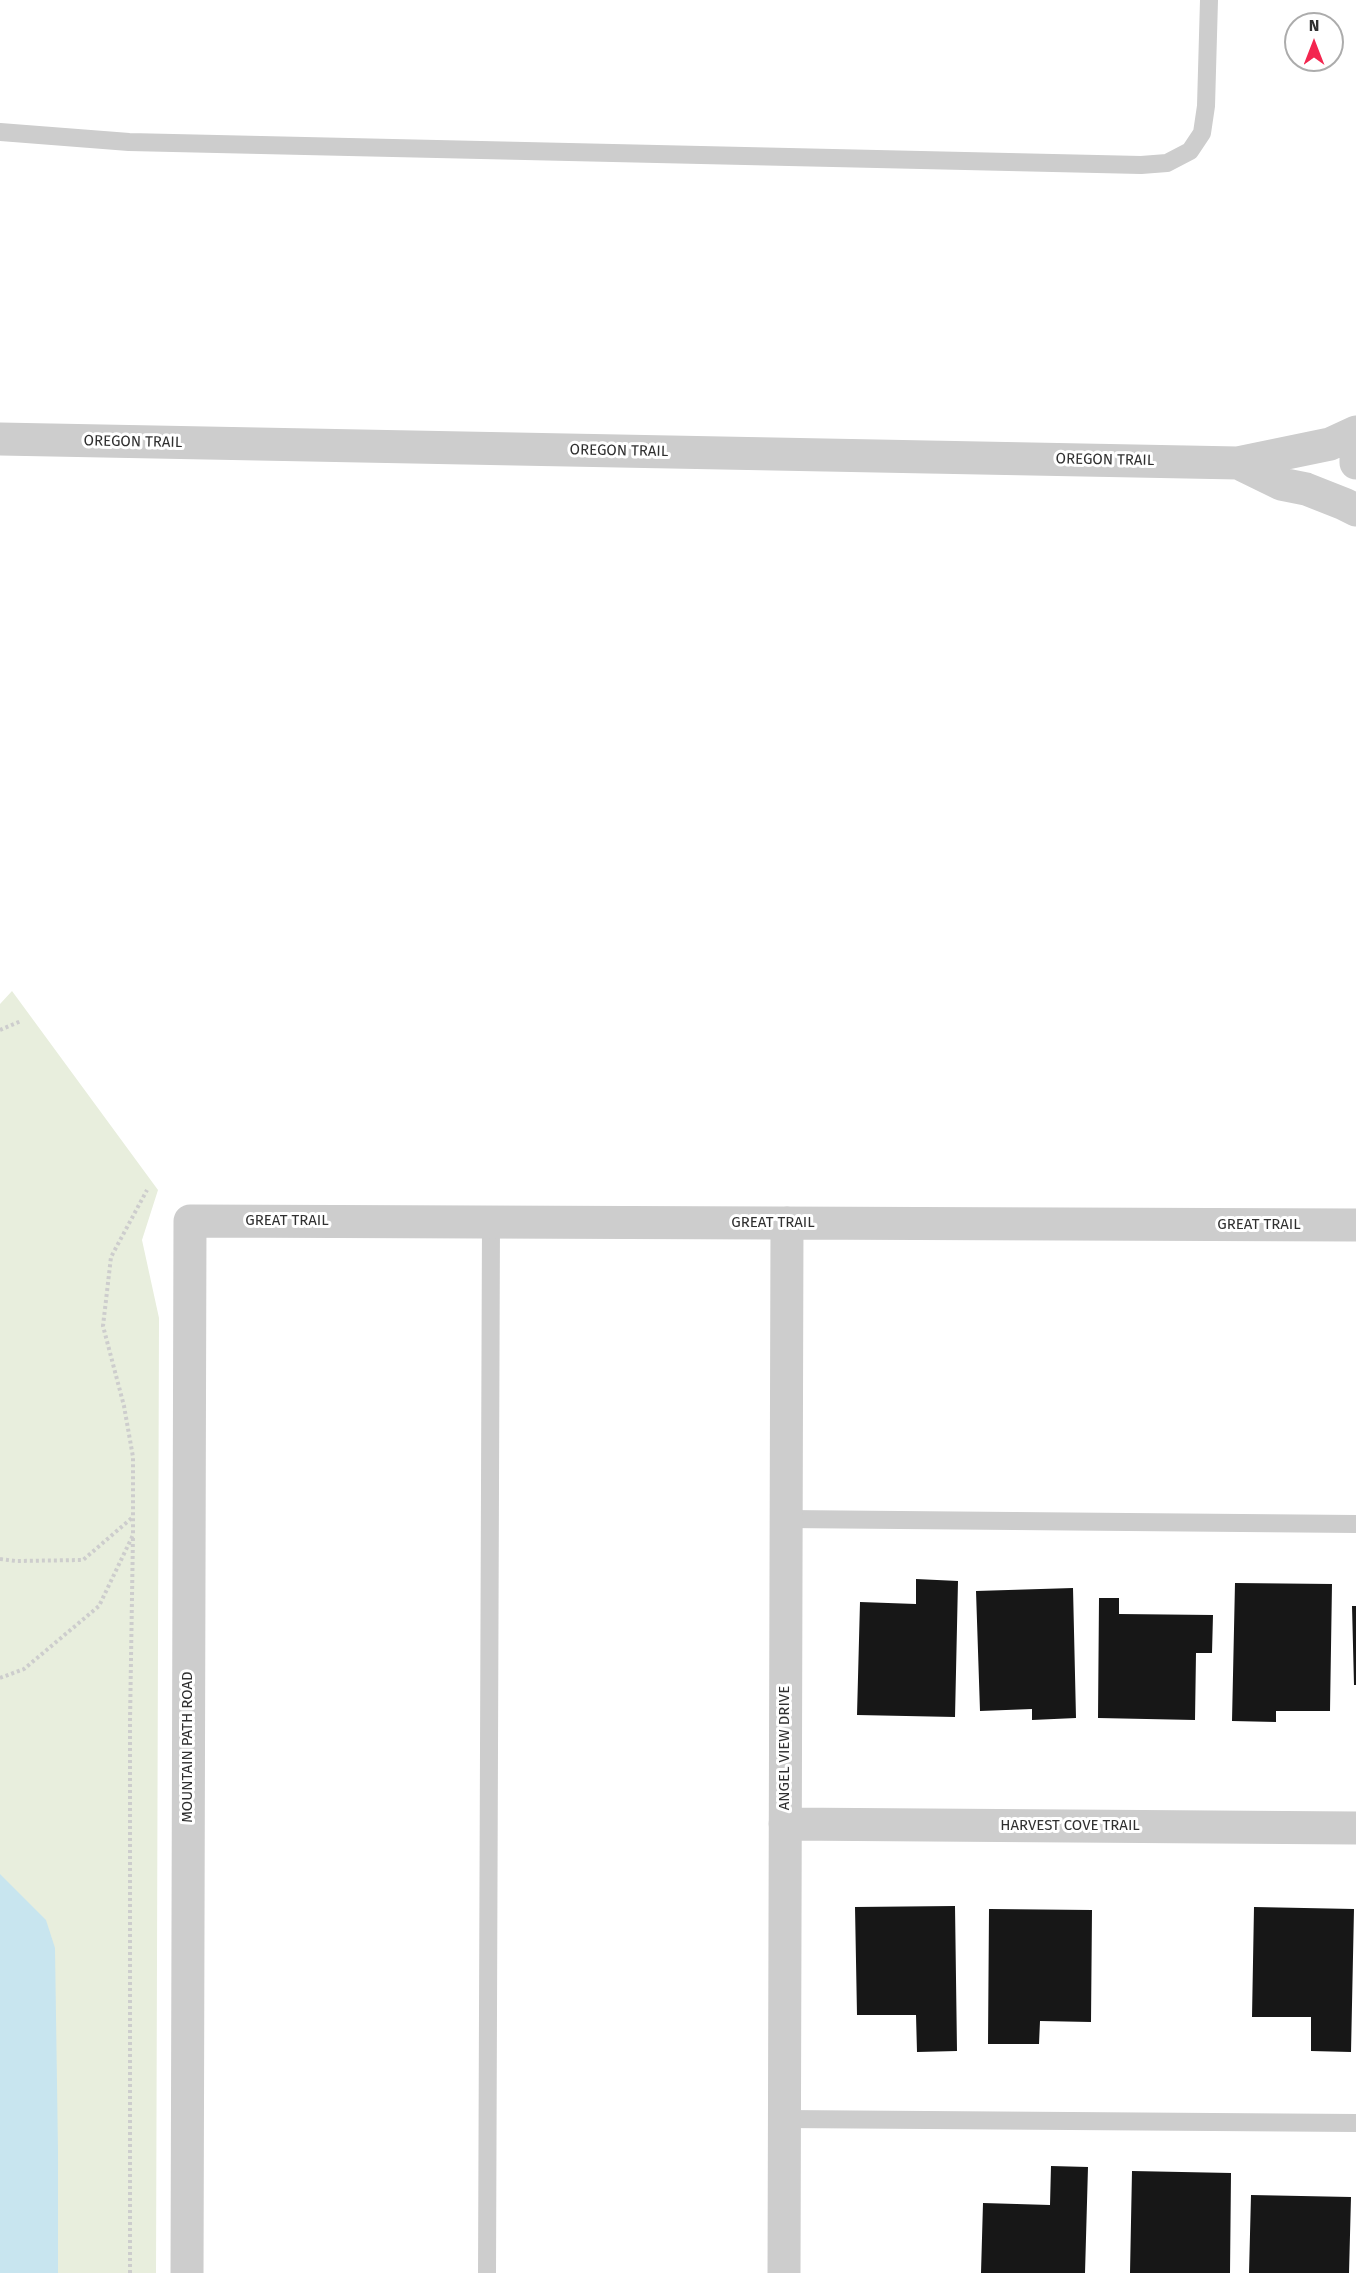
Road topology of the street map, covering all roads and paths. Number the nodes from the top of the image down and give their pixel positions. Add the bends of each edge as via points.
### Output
1 (1209, 0) edge
2 (0, 132) edge
3 (1356, 432) edge
4 (0, 439) edge
5 (1238, 463) junction
6 (1356, 510) edge
7 (21, 1021) dead end
8 (0, 1030) edge
9 (147, 1190) dead end
10 (190, 1221) joint
11 (491, 1222) junction
12 (787, 1223) junction
13 (1356, 1225) edge
14 (133, 1516) junction
15 (786, 1519) junction
16 (1356, 1524) edge
17 (133, 1535) junction
18 (0, 1559) edge
19 (0, 1678) edge
20 (785, 1824) junction
21 (1356, 1828) edge
22 (784, 2119) junction
23 (1356, 2122) edge
24 (130, 2273) edge
25 (187, 2273) edge
26 (487, 2273) edge
27 (784, 2273) edge

1 - 2 lane via 1202,134 1190,151 1167,163 129,142
3 - 5 street, OREGON TRAIL via 1330,444
4 - 5 street, OREGON TRAIL
5 - 6 street, OREGON TRAIL via 1281,484 1306,489
7 - 8 path
9 - 14 path via 111,1257 103,1326 133,1457
10 - 11 street, GREAT TRAIL
10 - 25 street, MOUNTAIN PATH ROAD
11 - 12 street, GREAT TRAIL
11 - 26 lane
12 - 13 street, GREAT TRAIL
12 - 15 street, ANGEL VIEW DRIVE
14 - 17 path
14 - 18 path via 83,1560
15 - 16 lane
15 - 20 street, ANGEL VIEW DRIVE
17 - 19 path via 99,1606 24,1670
17 - 24 path
20 - 21 street, HARVEST COVE TRAIL
20 - 22 street, ANGEL VIEW DRIVE
22 - 23 lane
22 - 27 street, ANGEL VIEW DRIVE

